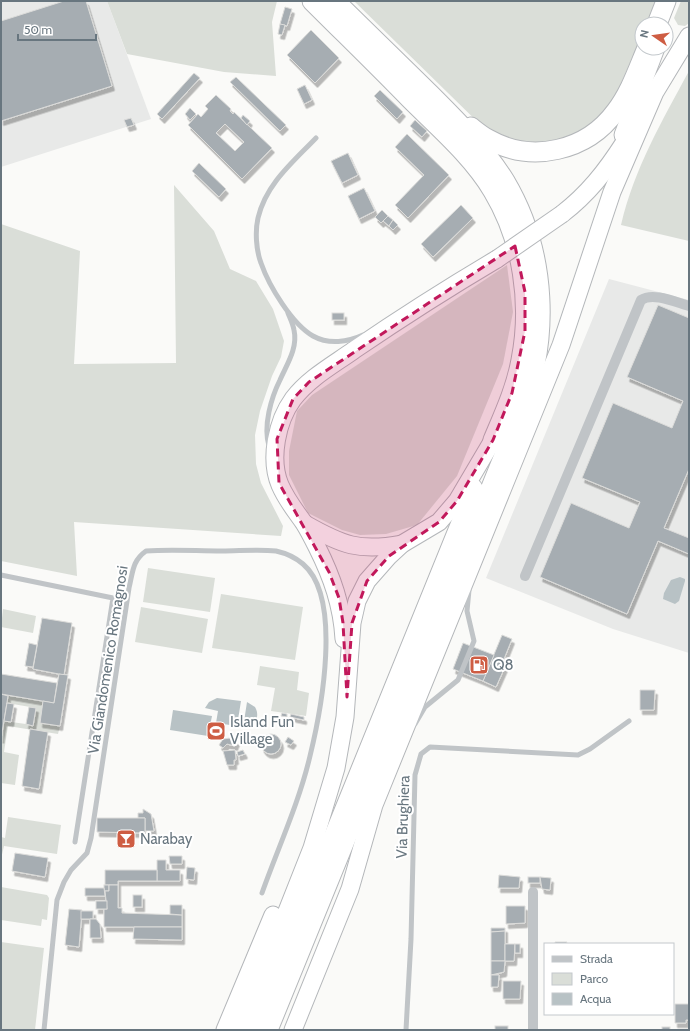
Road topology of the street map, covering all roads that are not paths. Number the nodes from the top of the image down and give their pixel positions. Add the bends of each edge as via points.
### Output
1 (306, 1) edge
2 (312, 1) edge
3 (335, 1) edge
4 (666, 1) edge
5 (675, 1) edge
6 (660, 16) edge
7 (669, 16) edge
8 (336, 25) junction
9 (689, 36) edge
10 (643, 56) edge
11 (653, 56) edge
12 (441, 105) junction
13 (645, 113) junction
14 (316, 138) dead end
15 (614, 158) junction
16 (419, 306) junction
17 (689, 306) edge
18 (286, 308) junction
19 (519, 416) joint
20 (493, 440) junction
21 (276, 466) junction
22 (304, 524) junction
23 (402, 544) junction
24 (479, 546) junction
25 (1, 575) edge
26 (525, 576) dead end
27 (346, 697) junction
28 (629, 721) dead end
29 (391, 764) junction
30 (336, 768) junction
31 (374, 805) junction
32 (75, 842) dead end
33 (533, 892) dead end
34 (262, 893) dead end
35 (44, 1030) edge
36 (225, 1030) edge
37 (240, 1030) edge
38 (254, 1030) edge
39 (269, 1030) edge
40 (282, 1030) edge
41 (293, 1030) edge
42 (406, 1030) edge
43 (533, 1030) edge

1 - 8 highway
2 - 8 highway
3 - 12 highway
4 - 6 highway
5 - 7 highway
8 - 20 highway via 463,152 493,191 509,226 520,262 525,292 526,331 512,393
9 - 13 highway via 664,75
10 - 12 highway via 616,112 589,137 564,149 532,152 503,146 488,139
11 - 15 highway
12 - 19 highway via 476,142 505,182 524,221 535,258 540,290 541,331 527,398
13 - 15 highway
13 - 24 highway via 612,192 561,345
14 - 18 lane via 273,183 258,219 260,262 270,284
15 - 16 highway, bridge via 593,186 562,214 497,259
16 - 18 lane via 345,342 330,342 314,336
16 - 21 highway via 308,382 293,399 283,418 276,439
17 - 26 street via 653,297 646,297 639,304
18 - 21 lane via 294,330 294,346 289,364 274,396 266,437
19 - 39 highway
20 - 23 highway via 456,501 439,522
20 - 38 highway
21 - 22 highway via 279,483 290,505
22 - 23 highway via 335,541 354,547
22 - 27 highway via 329,572 339,598 343,623
23 - 27 highway via 367,581 358,601 352,623
24 - 29 highway
24 - 29 lane via 467,604 474,641 458,680 425,707
25 - 32 lane via 113,598
27 - 30 highway
28 - 42 lane, Via Brughiera via 578,755 430,747 420,754 415,775
29 - 31 highway
30 - 36 highway
30 - 37 highway via 312,848
31 - 40 highway
31 - 41 highway via 350,889
33 - 43 street
34 - 35 lane, Via Giandomenico Romagnosi via 298,795 310,757 318,716 326,662 327,632 320,594 312,575 303,564 277,551 146,551 138,557 129,588 91,838 87,853 71,870 57,900

